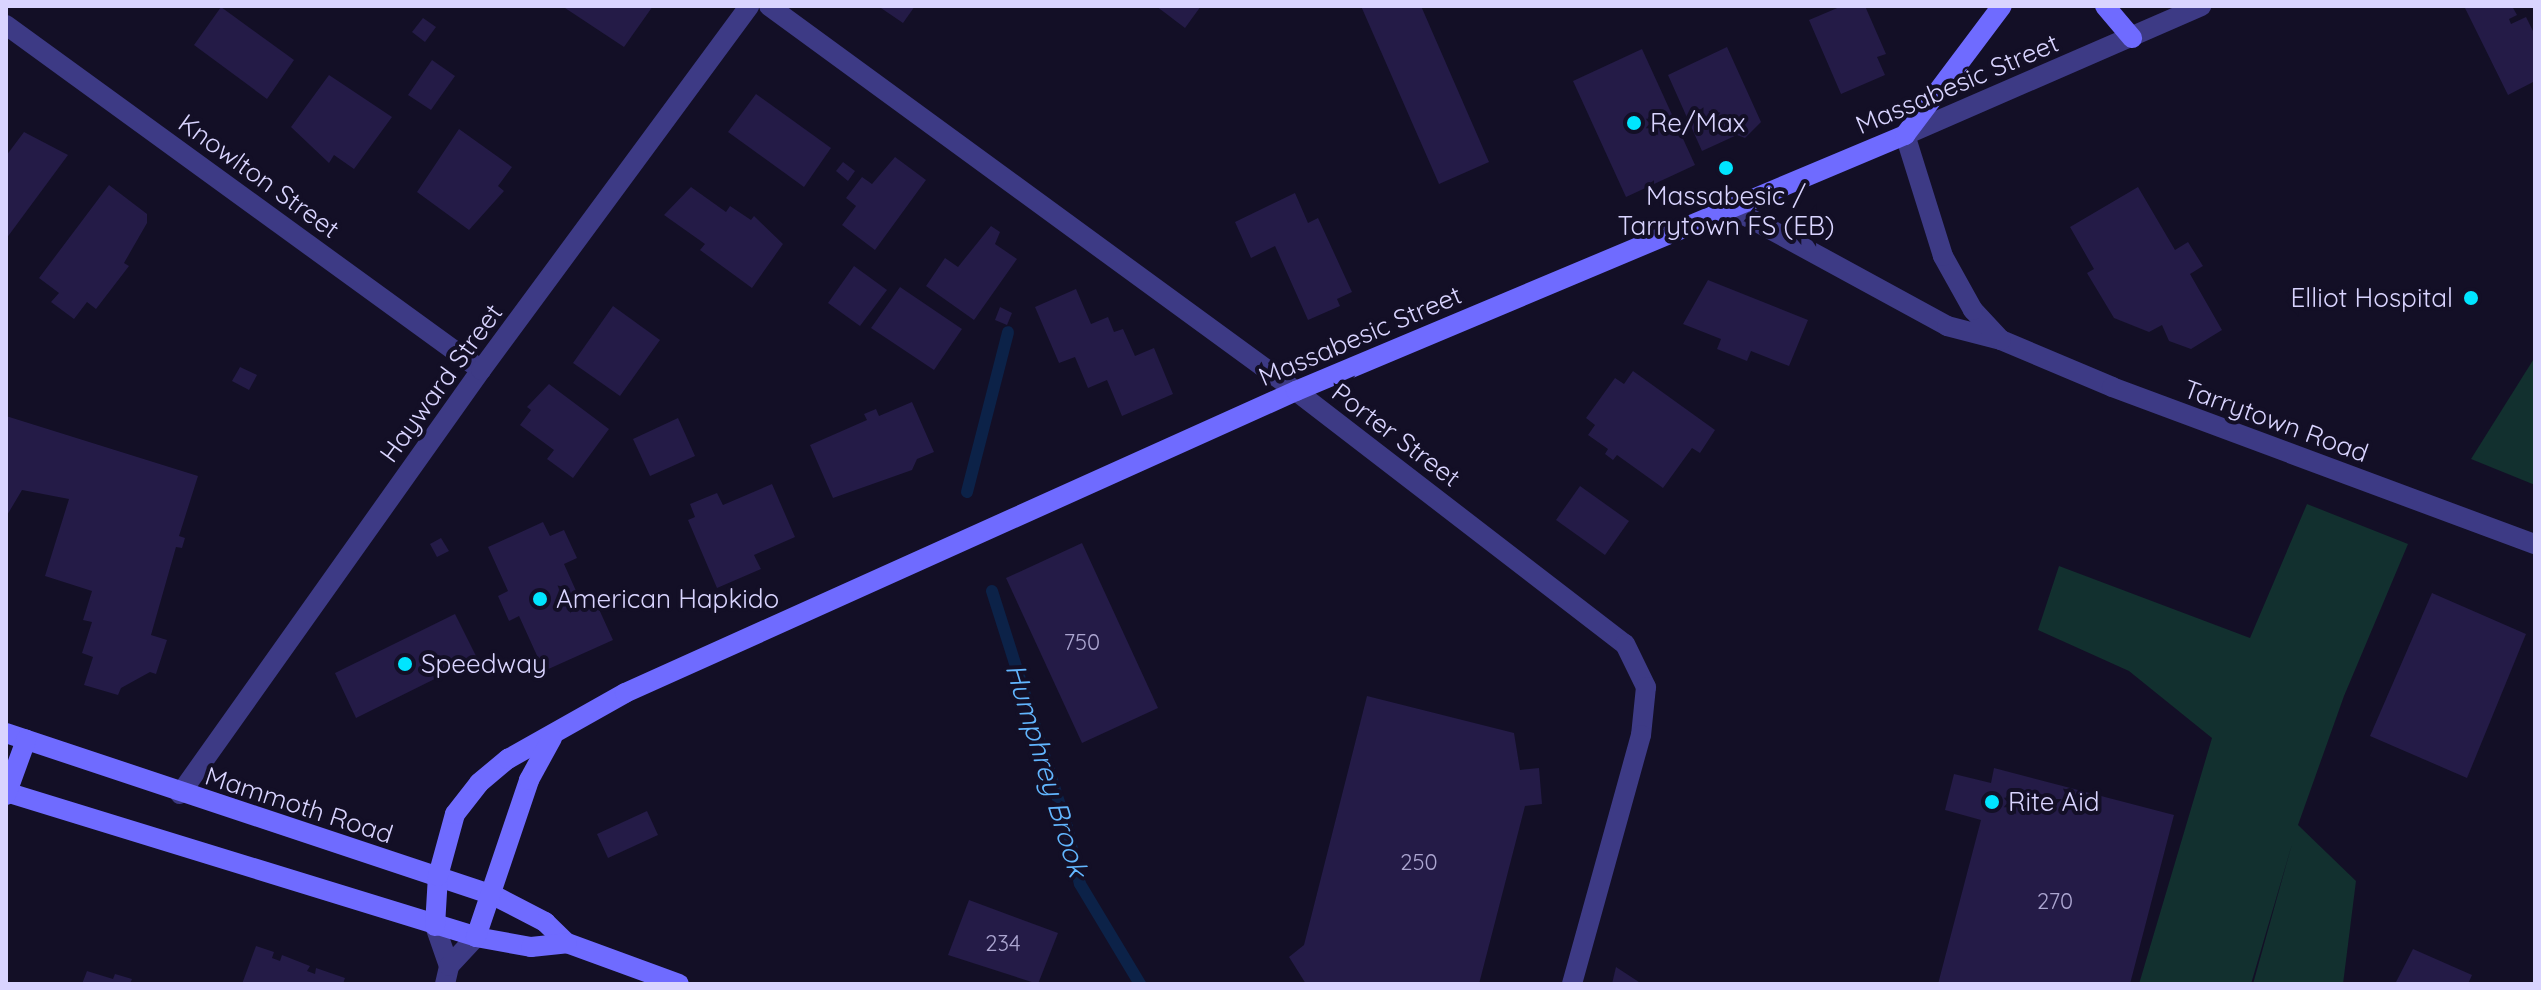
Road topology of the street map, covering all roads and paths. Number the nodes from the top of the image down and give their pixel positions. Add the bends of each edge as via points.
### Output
1 (749, 6) edge
2 (769, 6) edge
3 (2002, 6) edge
4 (2105, 6) edge
5 (2201, 6) edge
6 (6, 25) edge
7 (2132, 38) junction
8 (1905, 135) junction
9 (1731, 208) junction
10 (2001, 340) junction
11 (481, 370) junction
12 (1296, 391) junction
13 (2535, 544) edge
14 (6, 733) edge
15 (552, 738) junction
16 (26, 740) junction
17 (6, 793) edge
18 (180, 794) junction
19 (438, 876) junction
20 (493, 895) junction
21 (435, 926) junction
22 (476, 937) junction
23 (567, 943) junction
24 (447, 975) edge
25 (679, 984) edge
26 (1572, 984) edge

1 - 11 street, Hayward Street
2 - 12 street, Porter Street
3 - 8 main road
4 - 7 main road
5 - 7 street, Massabesic Street
6 - 11 street, Knowlton Street
7 - 8 street, Massabesic Street
8 - 9 main road, Massabesic Street
8 - 10 street, Tarrytown Road via 1943,256 1973,310
9 - 10 street, Tarrytown Road via 1832,258 1947,326
9 - 12 main road, Massabesic Street
10 - 13 street, Tarrytown Road via 2112,387
11 - 18 street, Hayward Street
12 - 15 main road, Massabesic Street via 625,693
12 - 26 street, Porter Street via 1625,644 1646,687 1641,735
14 - 16 main road, Mammoth Road
15 - 19 main road, Massabesic Street via 508,759 479,783 455,814
15 - 20 main road, Massabesic Street via 529,780
16 - 17 main road
16 - 18 main road, Mammoth Road
17 - 21 main road, Mammoth Road
18 - 19 main road, Mammoth Road
19 - 20 main road, Mammoth Road
19 - 21 main road, Massabesic Street
20 - 22 main road, Massabesic Street
20 - 23 main road, Mammoth Road via 545,922
21 - 22 main road, Mammoth Road
21 - 24 street
22 - 23 main road, Mammoth Road via 531,947
22 - 24 street
23 - 25 main road, Mammoth Road

